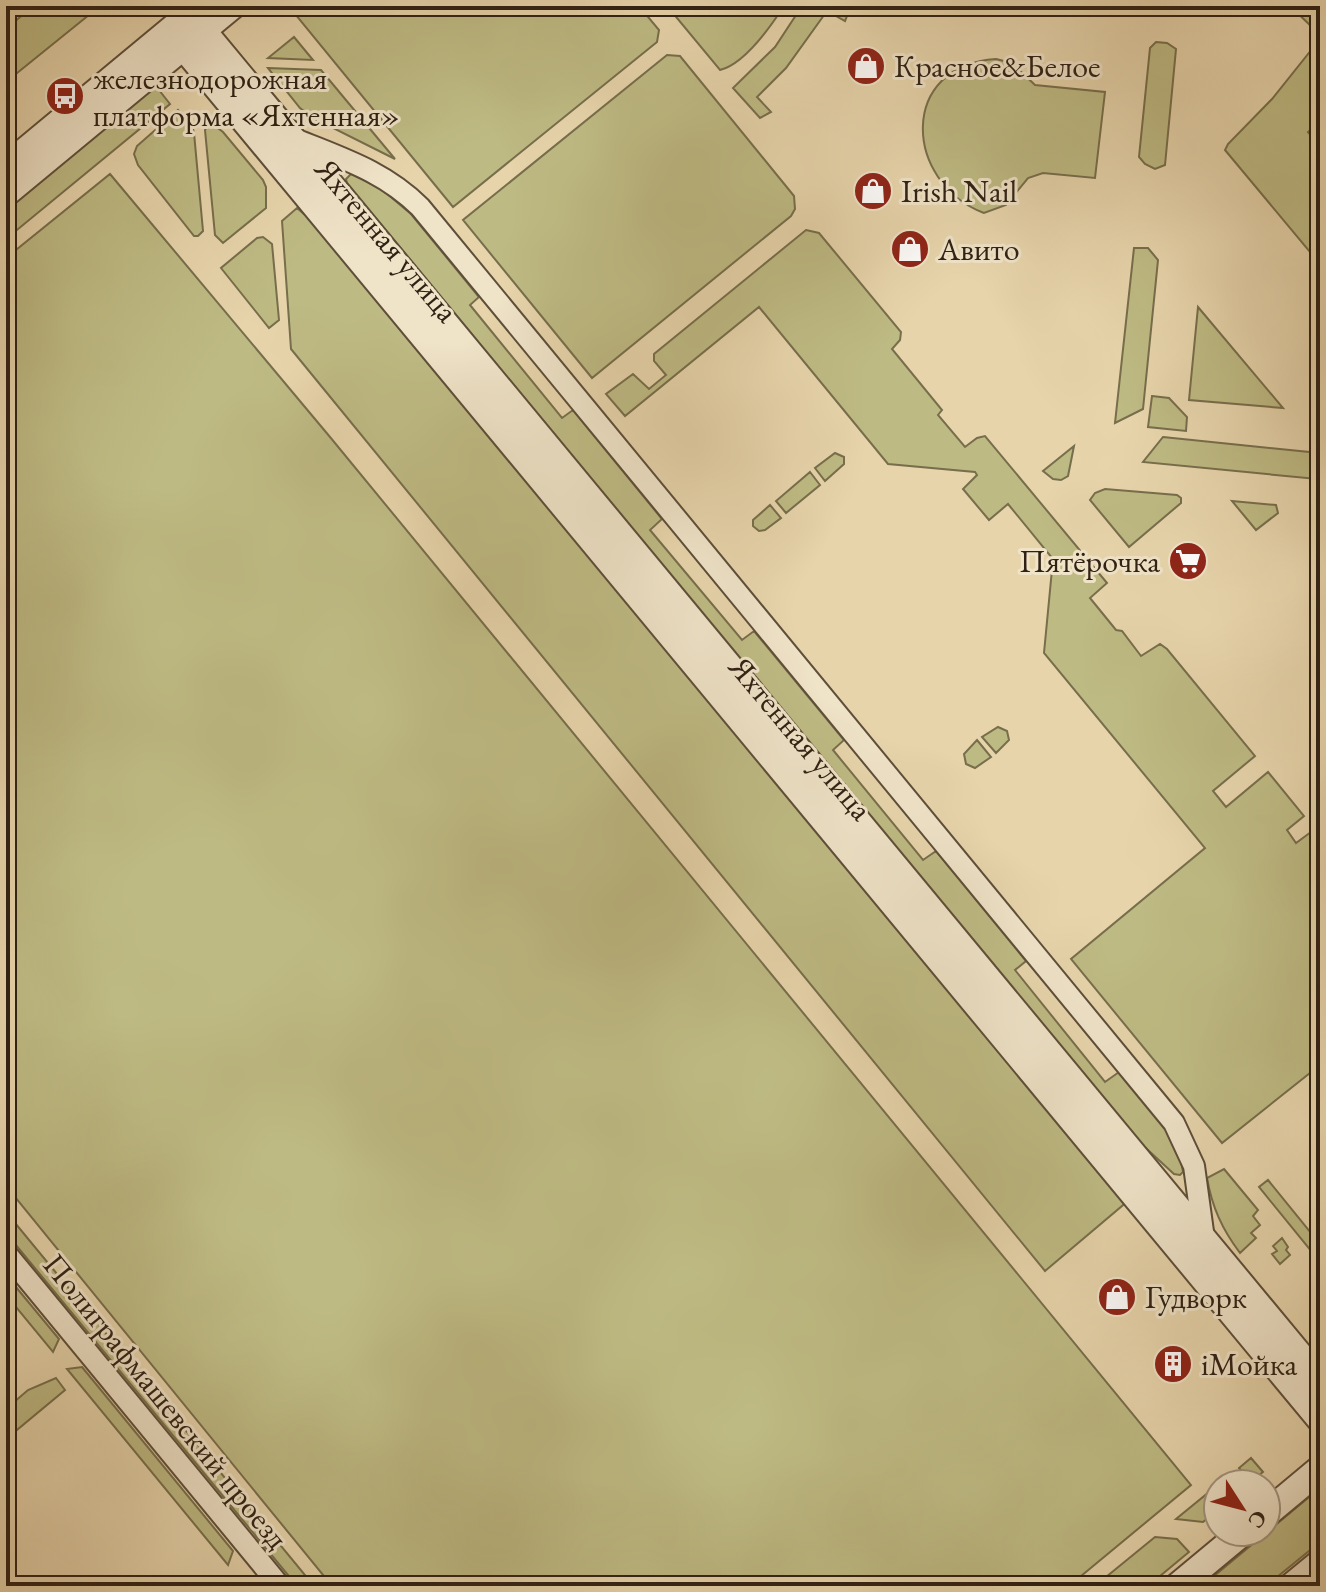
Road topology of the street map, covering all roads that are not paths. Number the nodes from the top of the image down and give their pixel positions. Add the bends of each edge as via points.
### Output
1 (232, 6) edge
2 (191, 26) edge
3 (292, 138) junction
4 (6, 167) edge
5 (6, 193) edge
6 (1204, 1239) junction
7 (6, 1253) edge
8 (1320, 1380) edge
9 (1320, 1419) edge
10 (1320, 1469) edge
11 (1282, 1501) edge
12 (1224, 1548) edge
13 (1320, 1563) edge
14 (280, 1586) edge
15 (1178, 1586) edge
16 (1292, 1586) edge

1 - 2 street
2 - 3 street, Яхтенная улица
2 - 4 street
2 - 5 street
2 - 9 street, Яхтенная улица
3 - 6 street, Яхтенная улица
3 - 6 street via 383,176 440,231 1174,1123 1194,1166
6 - 8 street, Яхтенная улица
7 - 14 street, Полиграфмашевский проезд
10 - 11 street
12 - 15 street
13 - 16 street

